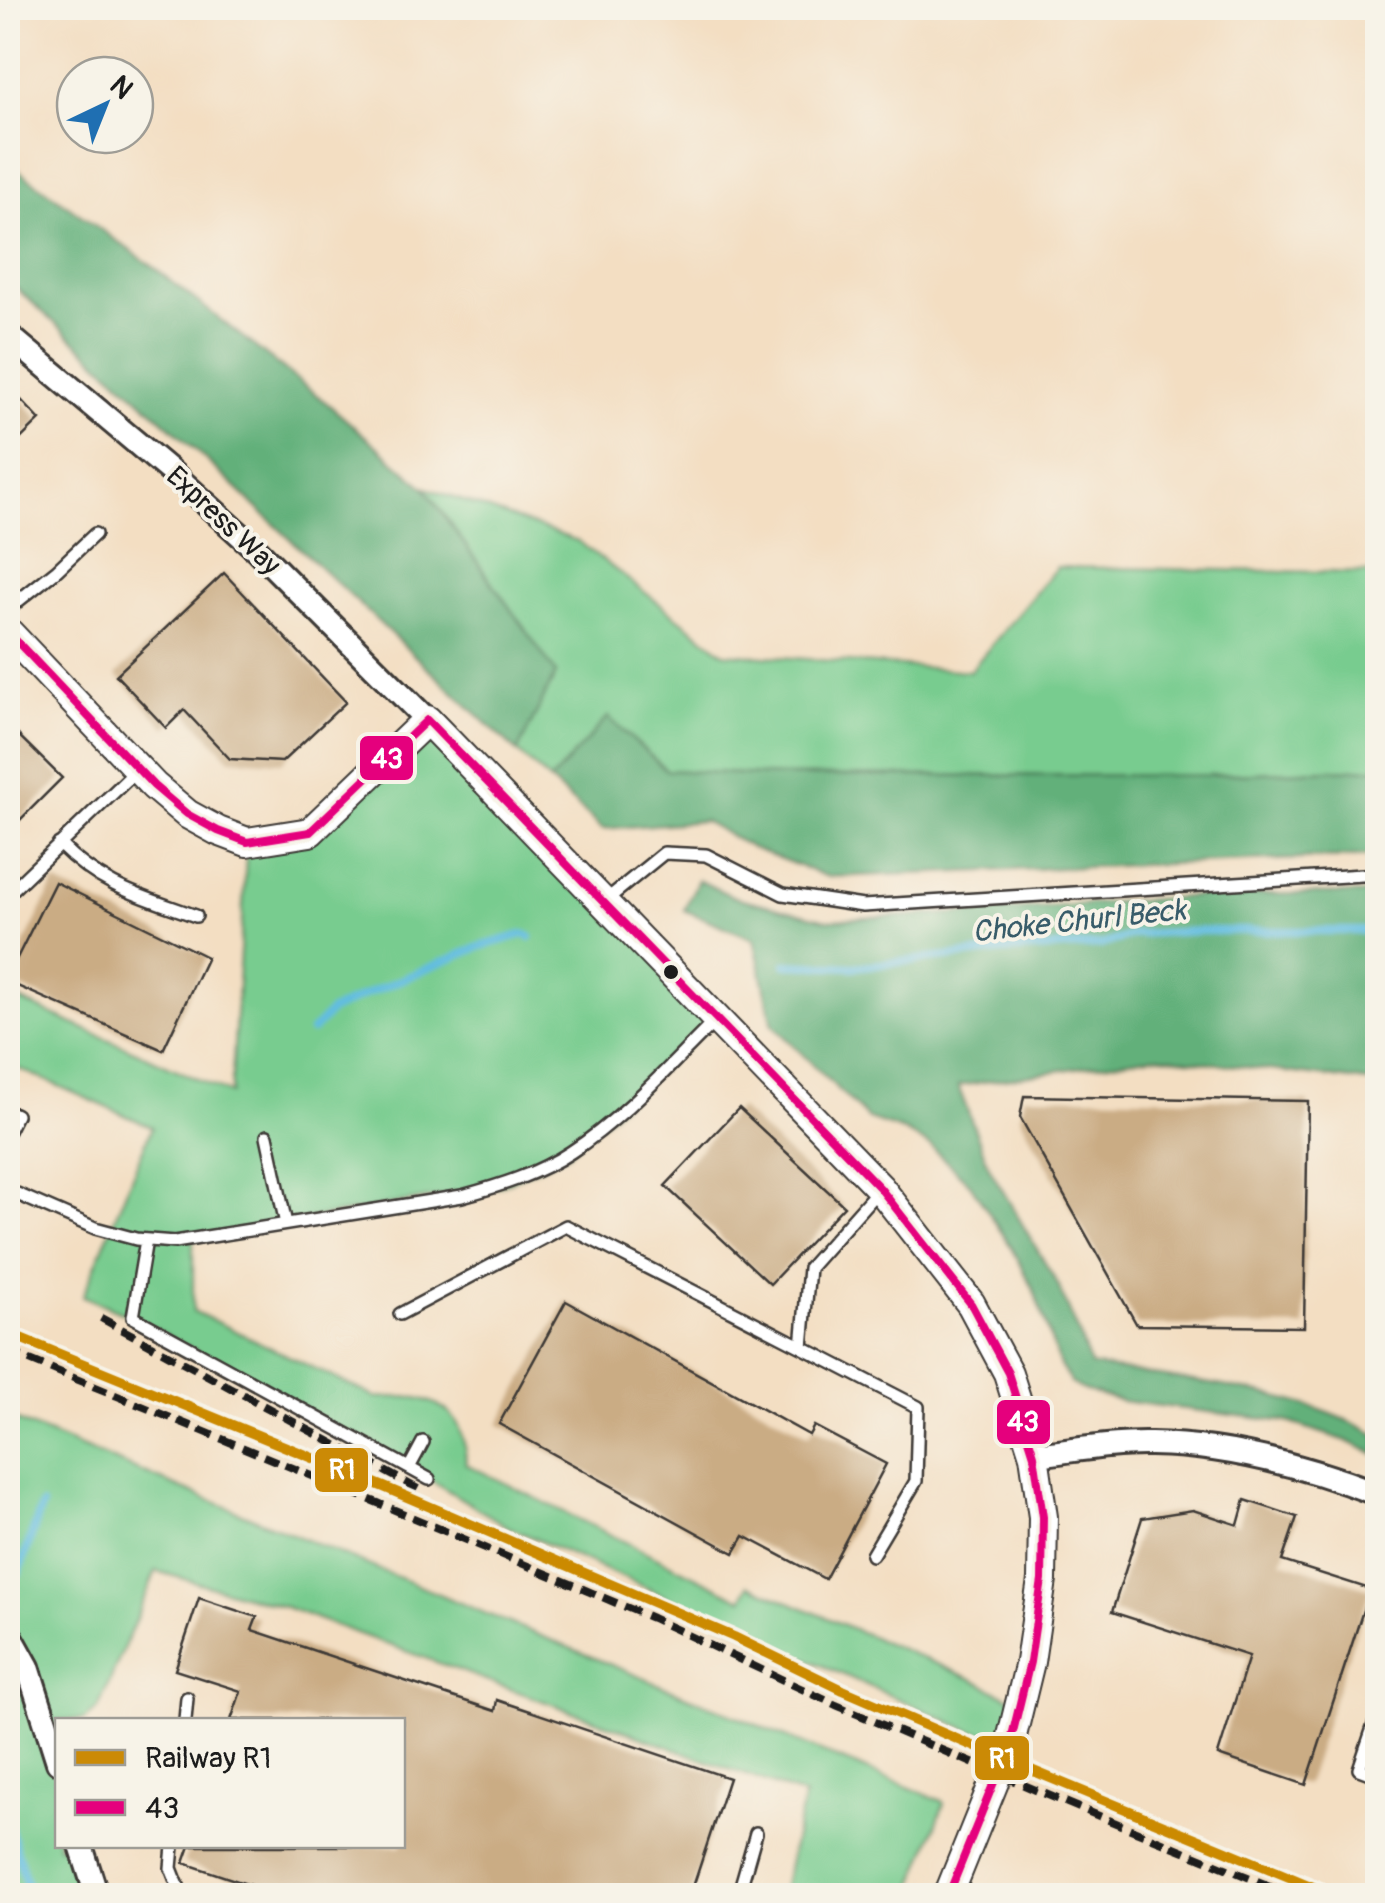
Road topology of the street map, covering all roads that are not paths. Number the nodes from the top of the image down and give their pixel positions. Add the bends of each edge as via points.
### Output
1 (8, 335) edge
2 (94, 534) dead end
3 (8, 609) edge
4 (8, 632) edge
5 (427, 720) junction
6 (138, 769) junction
7 (59, 844) junction
8 (1378, 874) edge
9 (8, 894) edge
10 (603, 903) junction
11 (196, 916) dead end
12 (716, 1020) junction
13 (8, 1111) edge
14 (8, 1131) edge
15 (268, 1136) dead end
16 (880, 1188) junction
17 (8, 1190) edge
18 (286, 1224) junction
19 (146, 1240) junction
20 (400, 1314) dead end
21 (802, 1346) junction
22 (423, 1442) dead end
23 (1034, 1455) junction
24 (408, 1468) junction
25 (429, 1479) dead end
26 (1378, 1494) edge
27 (872, 1555) dead end
28 (8, 1631) edge
29 (187, 1698) dead end
30 (1378, 1712) edge
31 (185, 1718) edge
32 (55, 1752) edge
33 (1378, 1776) edge
34 (756, 1832) dead end
35 (82, 1848) edge
36 (173, 1848) edge
37 (97, 1896) edge
38 (182, 1896) edge
39 (738, 1896) edge
40 (948, 1896) edge

1 - 5 street, Express Way via 258,551
2 - 3 lane
4 - 6 street
5 - 6 street via 310,832 247,842 187,814
5 - 10 street
6 - 7 lane
7 - 9 lane
7 - 11 lane via 112,885
8 - 10 lane via 864,906 782,894 706,855 664,852
10 - 12 street
12 - 16 street
12 - 18 lane via 607,1125 530,1173 462,1196
13 - 14 lane via 16,1115
15 - 18 lane
16 - 21 lane via 809,1268
16 - 23 street via 971,1304 1008,1374
17 - 19 lane via 95,1228
18 - 19 lane via 174,1242
19 - 24 lane via 133,1317
20 - 21 lane via 566,1226
21 - 27 lane via 918,1408 916,1481
22 - 24 lane
23 - 26 street via 1148,1444 1220,1449 1294,1464
23 - 40 street via 1043,1549 1030,1662 1011,1740
24 - 25 lane
28 - 32 street via 28,1667
29 - 31 lane
30 - 33 lane via 1359,1769
34 - 39 lane
35 - 37 street
36 - 38 lane via 171,1868

